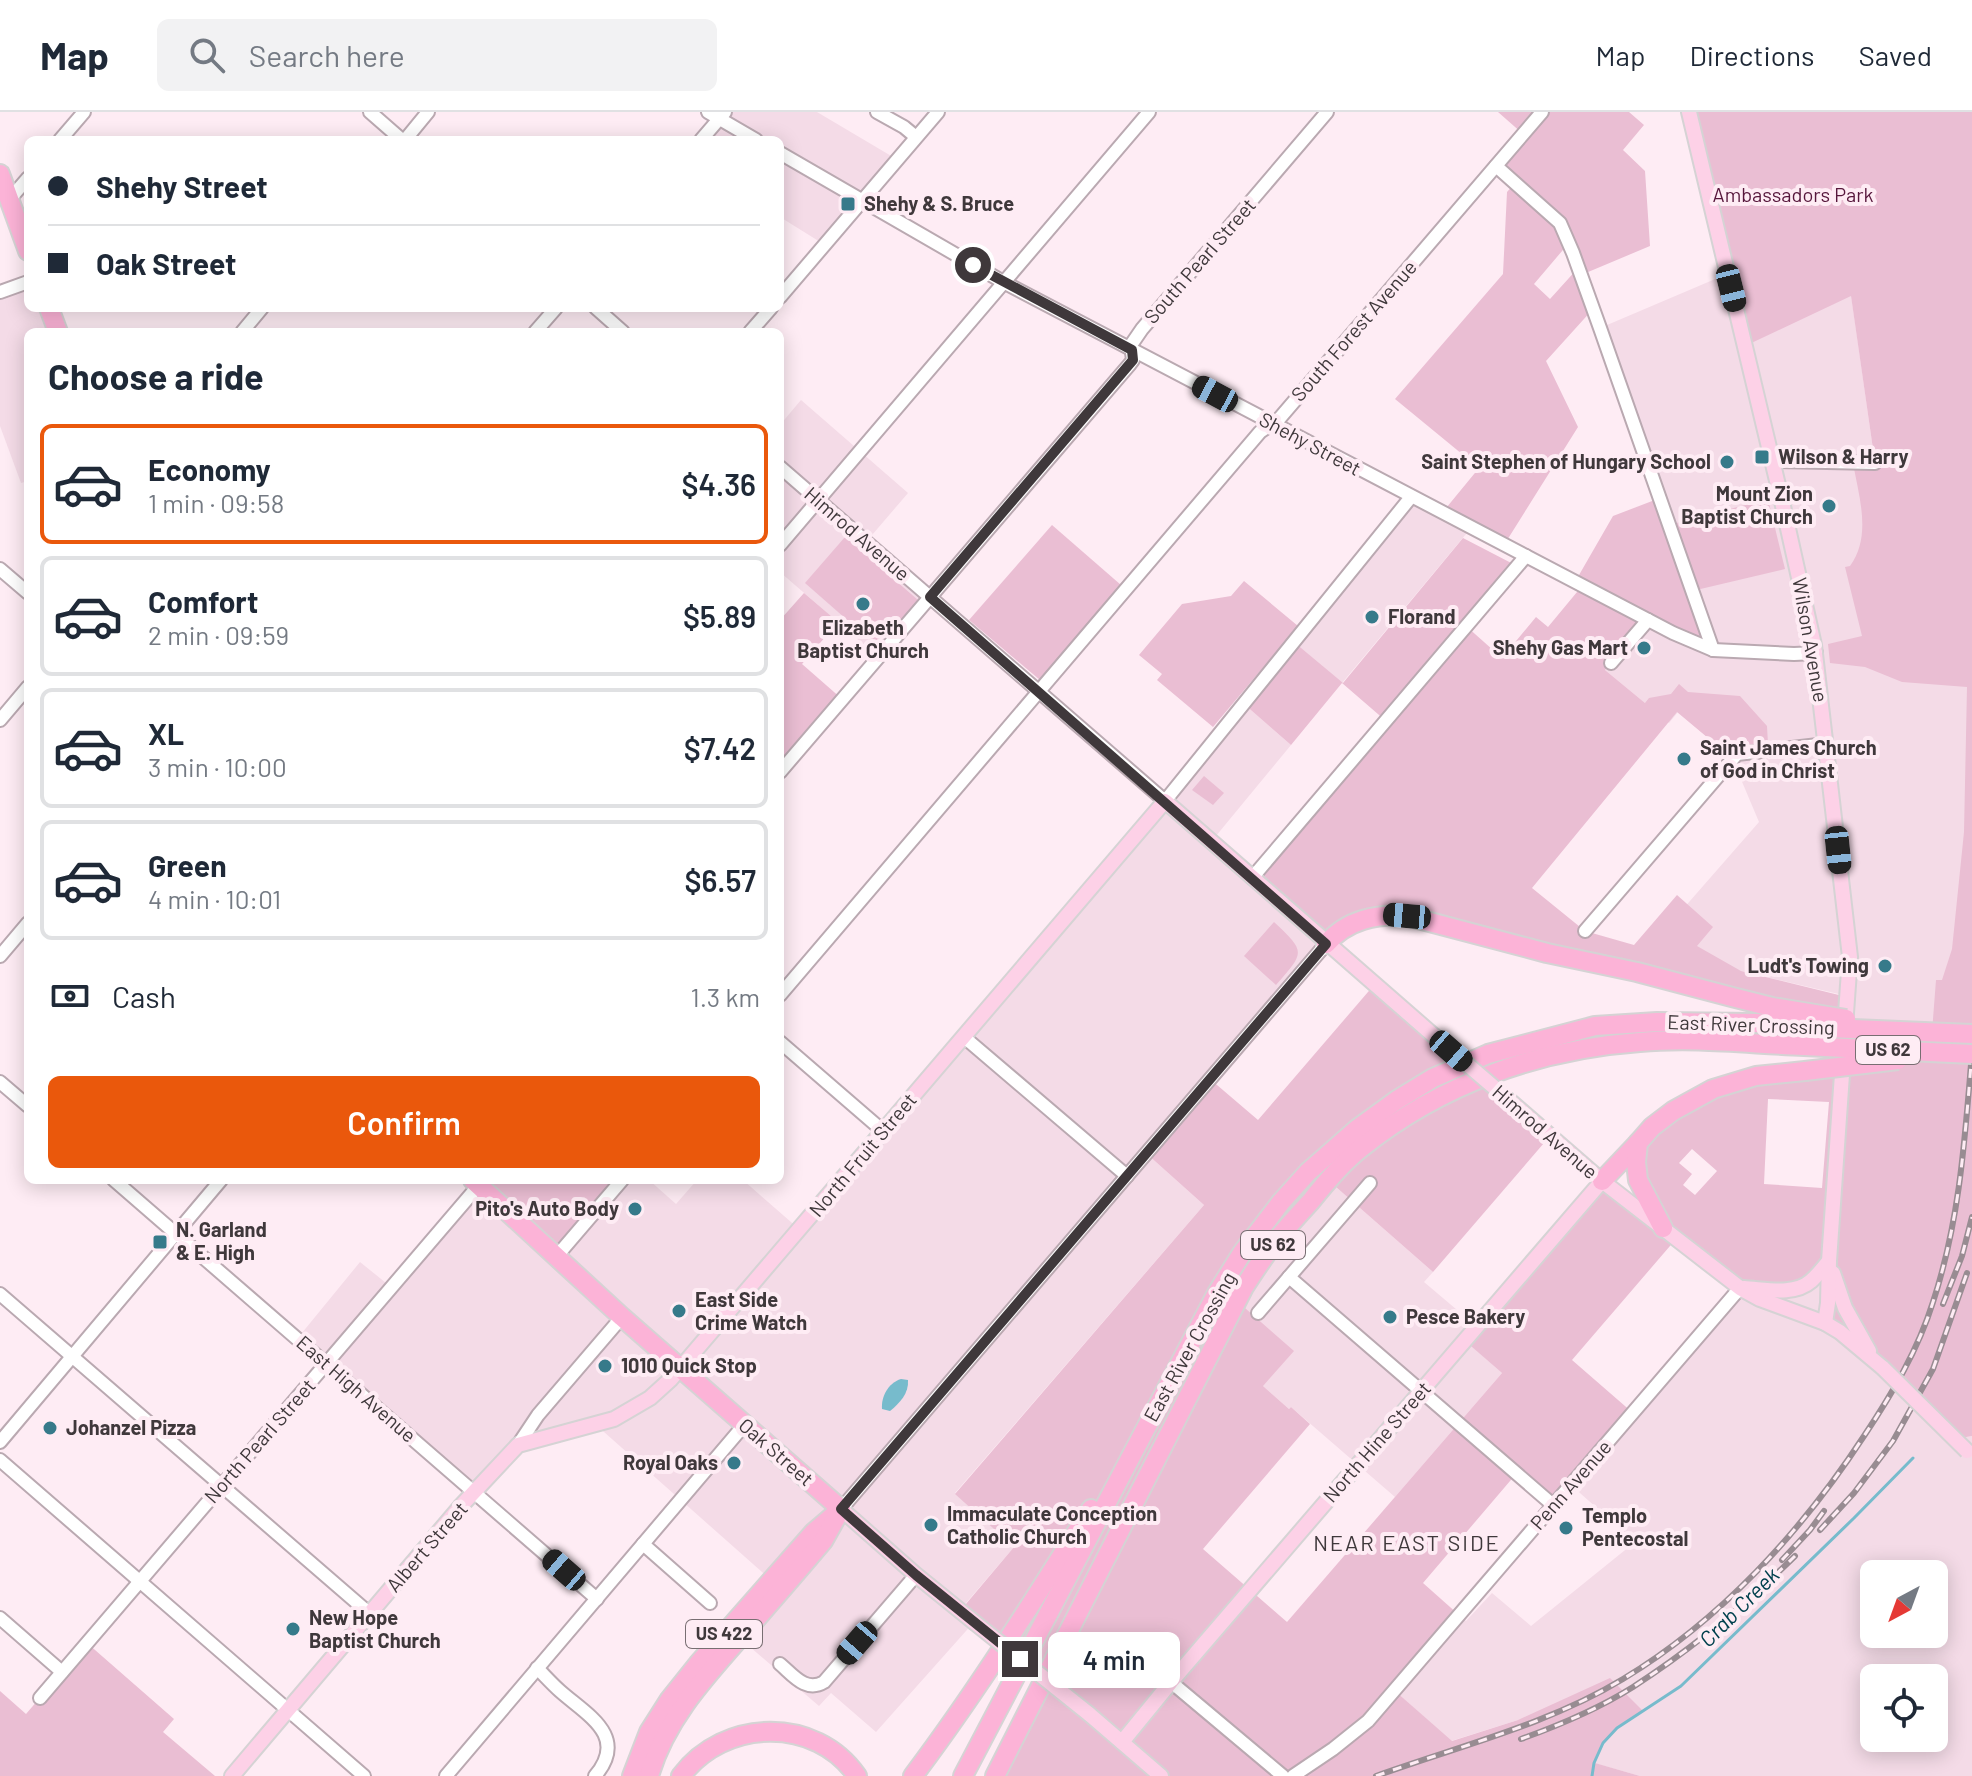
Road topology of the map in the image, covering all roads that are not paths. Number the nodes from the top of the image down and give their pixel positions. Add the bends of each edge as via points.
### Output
1 (84, 112) edge
2 (370, 112) edge
3 (428, 112) edge
4 (877, 112) edge
5 (938, 112) edge
6 (1149, 112) edge
7 (1327, 112) edge
8 (1542, 112) edge
9 (1689, 112) edge
10 (717, 114) edge
11 (63, 136) edge
12 (398, 136) edge
13 (407, 136) edge
14 (703, 136) edge
15 (750, 136) edge
16 (916, 137) junction
17 (784, 155) edge
18 (1496, 166) junction
19 (0, 174) edge
20 (24, 183) edge
21 (9, 200) junction
22 (862, 201) junction
23 (24, 240) edge
24 (24, 283) edge
25 (1005, 283) junction
26 (0, 292) edge
27 (784, 292) edge
28 (259, 312) edge
29 (552, 312) edge
30 (600, 312) edge
31 (768, 312) edge
32 (245, 328) edge
33 (538, 328) edge
34 (618, 328) edge
35 (754, 328) edge
36 (1132, 350) junction
37 (1271, 423) junction
38 (1772, 461) junction
39 (1875, 463) dead end
40 (784, 470) edge
41 (1411, 497) junction
42 (818, 500) junction
43 (784, 540) edge
44 (1526, 556) junction
45 (0, 569) edge
46 (24, 590) edge
47 (930, 597) junction
48 (1648, 620) junction
49 (1713, 650) junction
50 (1816, 653) junction
51 (1611, 663) dead end
52 (24, 692) edge
53 (1039, 692) junction
54 (0, 720) edge
55 (1827, 744) junction
56 (784, 767) edge
57 (1165, 801) junction
58 (1252, 878) junction
59 (24, 928) edge
60 (1585, 931) dead end
61 (1326, 944) junction
62 (0, 956) edge
63 (784, 990) edge
64 (1807, 1020) junction
65 (1972, 1034) edge
66 (964, 1037) junction
67 (784, 1045) edge
68 (1964, 1054) edge
69 (0, 1082) edge
70 (24, 1103) edge
71 (883, 1131) junction
72 (1638, 1143) junction
73 (1127, 1176) junction
74 (1602, 1181) junction
75 (1370, 1183) dead end
76 (119, 1184) edge
77 (218, 1184) edge
78 (474, 1184) edge
79 (478, 1184) edge
80 (619, 1184) edge
81 (1663, 1228) junction
82 (175, 1233) junction
83 (556, 1257) junction
84 (1829, 1261) junction
85 (1289, 1277) junction
86 (1740, 1288) junction
87 (0, 1294) edge
88 (1258, 1313) dead end
89 (622, 1317) junction
90 (1825, 1323) junction
91 (72, 1356) junction
92 (326, 1363) junction
93 (1878, 1363) junction
94 (681, 1368) junction
95 (1421, 1391) junction
96 (1163, 1395) junction
97 (745, 1424) junction
98 (0, 1442) edge
99 (518, 1445) junction
100 (1970, 1454) edge
101 (0, 1460) edge
102 (222, 1486) junction
103 (475, 1492) junction
104 (1553, 1505) junction
105 (841, 1509) junction
106 (643, 1544) junction
107 (916, 1575) junction
108 (140, 1581) junction
109 (597, 1599) junction
110 (710, 1603) dead end
111 (370, 1614) junction
112 (0, 1618) edge
113 (780, 1664) dead end
114 (537, 1668) junction
115 (62, 1672) junction
116 (1171, 1682) junction
117 (40, 1698) dead end
118 (288, 1710) junction
119 (1122, 1742) junction
120 (232, 1776) edge
121 (364, 1776) edge
122 (446, 1776) edge
123 (595, 1776) edge
124 (632, 1776) edge
125 (649, 1776) edge
126 (681, 1776) edge
127 (857, 1776) edge
128 (913, 1776) edge
129 (963, 1776) edge
130 (995, 1776) edge
131 (1161, 1776) edge
132 (1283, 1776) edge
133 (1293, 1776) edge

1 - 11 street
2 - 12 street
3 - 13 street
4 - 16 street
5 - 16 street
6 - 25 street
7 - 36 street, South Pearl Street via 1142,329
8 - 18 street, South Forest Avenue
9 - 38 main road, Wilson Avenue
10 - 14 street
10 - 15 street
16 - 22 street
17 - 22 street, Shehy Street
18 - 37 street, South Forest Avenue
18 - 49 street via 1560,223
19 - 21 highway
20 - 21 street
21 - 23 highway
22 - 25 street, Shehy Street
22 - 27 street
24 - 26 street
25 - 36 street, Shehy Street
25 - 42 street
28 - 32 street
29 - 33 street
30 - 34 street
31 - 35 street
36 - 37 street, Shehy Street
36 - 47 street, South Pearl Street via 1130,364
37 - 41 street, Shehy Street
37 - 53 street, South Forest Avenue
38 - 39 street
38 - 50 main road, Wilson Avenue
40 - 42 street, Himrod Avenue
41 - 44 street, Shehy Street
41 - 57 street
42 - 43 street
42 - 47 street, Himrod Avenue
44 - 48 street, Shehy Street
44 - 58 street
45 - 46 street
47 - 53 street, Himrod Avenue
47 - 56 street
48 - 49 street, Shehy Street
48 - 51 street
49 - 50 street, Shehy Street
50 - 55 main road, Wilson Avenue
52 - 54 street
53 - 57 street, Himrod Avenue
53 - 63 street, South Forest Avenue
55 - 60 street via 1737,754
55 - 84 main road, Wilson Avenue via 1850,957
57 - 58 main road, Himrod Avenue
57 - 66 main road, North Fruit Street
58 - 61 main road, Himrod Avenue
59 - 62 street
61 - 64 highway via 1364,919 1407,916
61 - 73 street
61 - 74 main road, Himrod Avenue, bridge
64 - 65 highway, US 62, bridge
64 - 96 highway, East River Crossing / US 62 via 1595,1026 1488,1054 1433,1078 1338,1145 1281,1202 1217,1293
66 - 71 main road, North Fruit Street
66 - 73 street
67 - 71 street
68 - 72 highway, bridge via 1756,1076 1713,1089 1673,1111
68 - 130 highway, East River Crossing / US 62, bridge via 1642,1041 1585,1049 1533,1059 1468,1082 1409,1114 1350,1157 1277,1238 1244,1287
69 - 70 street
71 - 94 main road, North Fruit Street
72 - 74 highway
72 - 81 highway via 1638,1180
73 - 105 street
74 - 81 main road, Himrod Avenue
74 - 95 main road, North Hine Street
75 - 85 street
76 - 82 street, East High Avenue
77 - 82 street
78 - 92 street, North Pearl Street
79 - 83 highway, Oak Street
80 - 83 street
81 - 86 main road, Himrod Avenue
82 - 91 street
82 - 92 street, East High Avenue
83 - 89 highway, Oak Street
84 - 86 main road via 1797,1289
84 - 90 main road, Wilson Avenue
84 - 93 main road via 1845,1308
85 - 88 street
85 - 95 street
86 - 90 main road, Himrod Avenue
86 - 104 street, Penn Avenue
87 - 91 street
89 - 94 highway, Oak Street
89 - 99 street, Albert Street
90 - 93 main road, Himrod Avenue
91 - 98 street
91 - 102 street
92 - 102 street, North Pearl Street
92 - 103 street, East High Avenue
93 - 100 main road, bridge
94 - 97 highway, Oak Street
94 - 99 main road, North Fruit Street via 650,1398 614,1419
95 - 104 street
95 - 116 main road, North Hine Street
96 - 128 highway via 1016,1629
96 - 129 highway, East River Crossing / US 62
97 - 105 highway, Oak Street
97 - 106 street
99 - 103 main road, Albert Street
101 - 108 street
102 - 108 street, North Pearl Street
102 - 111 street
103 - 109 street, East High Avenue
103 - 111 main road, Albert Street
104 - 133 street, Penn Avenue via 1368,1721
105 - 107 main road, Oak Street
105 - 124 highway, US 422 via 814,1532 670,1699 649,1732
105 - 125 highway, US 422 via 823,1541 685,1703
106 - 109 street
106 - 110 street
107 - 113 street via 817,1687
107 - 119 main road, Oak Street, bridge
108 - 115 street, North Pearl Street
108 - 118 street
109 - 114 street
111 - 118 main road, Albert Street
112 - 115 street
114 - 122 street
114 - 123 street via 600,1725 608,1748
115 - 117 street, North Pearl Street
116 - 119 main road, North Hine Street
116 - 132 street
118 - 120 main road, Albert Street
118 - 121 street
119 - 131 main road, Oak Street
126 - 127 highway via 716,1745 770,1731 818,1741

